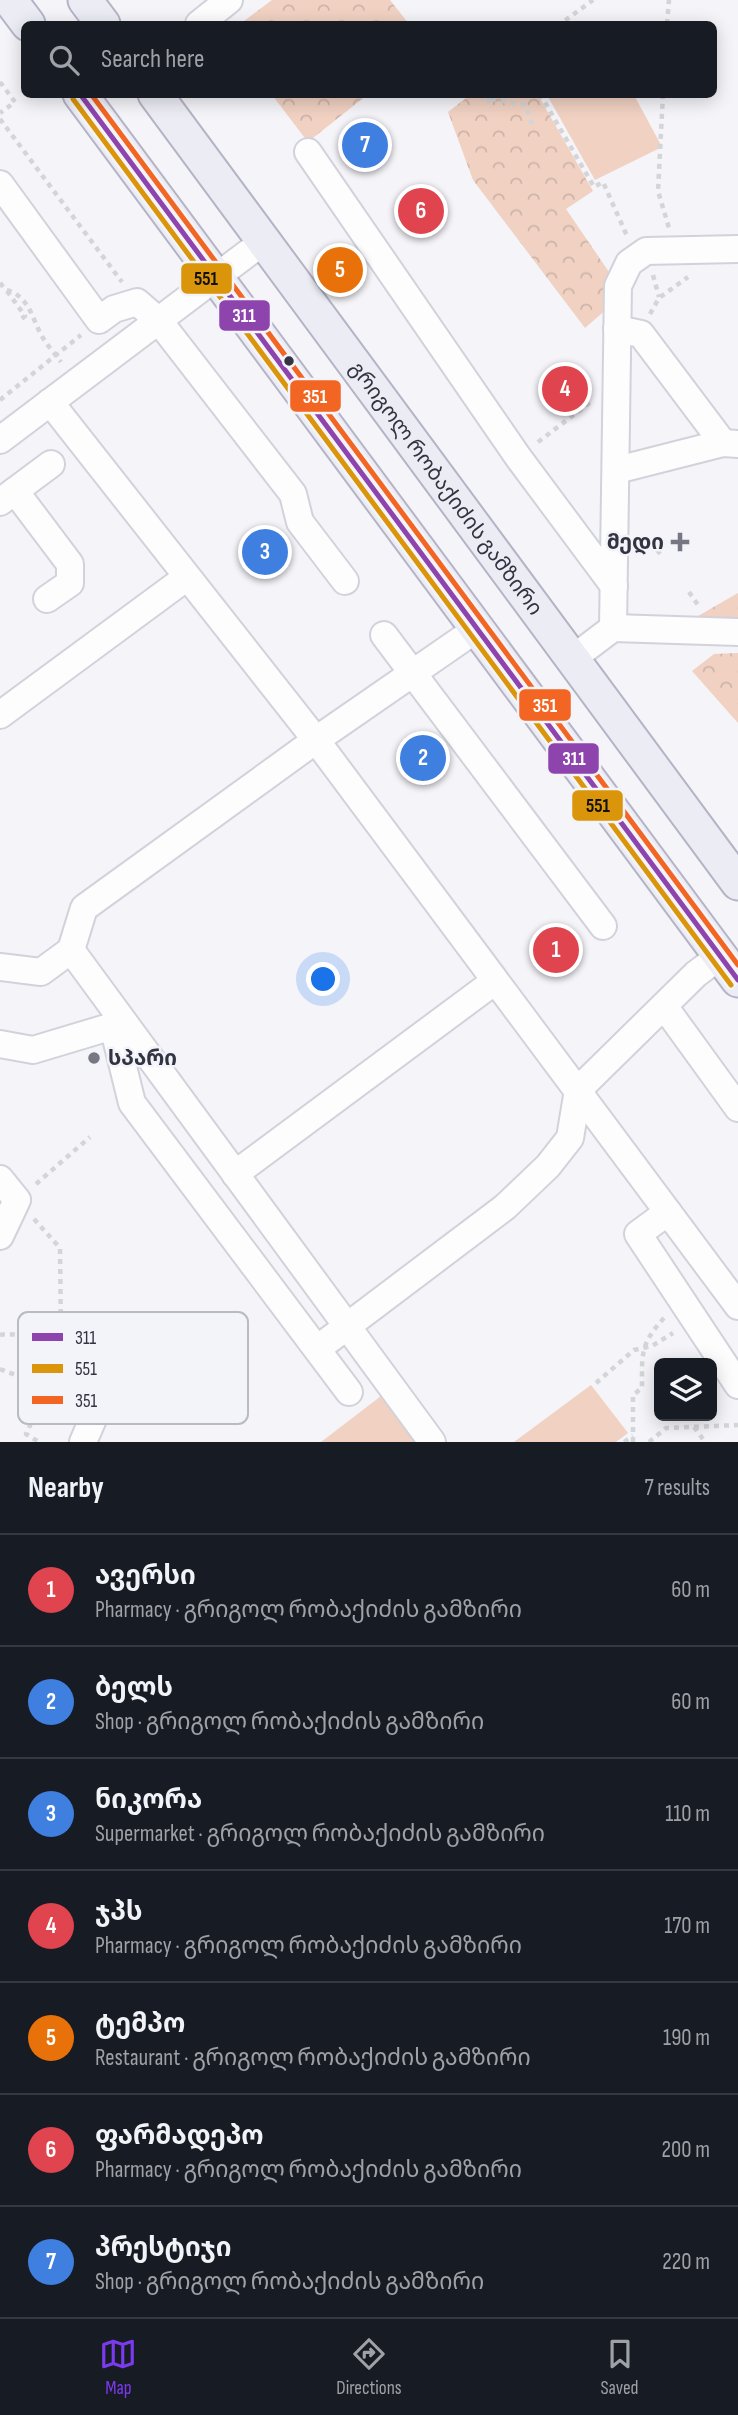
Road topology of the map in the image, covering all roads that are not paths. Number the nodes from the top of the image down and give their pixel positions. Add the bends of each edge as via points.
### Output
1 (10, 0) edge
2 (85, 0) edge
3 (229, 0) edge
4 (26, 21) edge
5 (101, 21) edge
6 (203, 21) edge
7 (83, 98) edge
8 (158, 98) edge
9 (308, 152) dead end
10 (0, 184) edge
11 (264, 241) junction
12 (725, 249) edge
13 (216, 276) junction
14 (159, 321) junction
15 (629, 331) junction
16 (50, 402) junction
17 (0, 440) edge
18 (731, 444) edge
19 (51, 464) dead end
20 (617, 470) junction
21 (8, 496) edge
22 (187, 577) junction
23 (345, 581) dead end
24 (614, 586) junction
25 (47, 599) dead end
26 (478, 628) junction
27 (613, 628) junction
28 (738, 632) edge
29 (384, 635) dead end
30 (572, 659) junction
31 (414, 675) junction
32 (0, 715) edge
33 (316, 740) junction
34 (738, 883) edge
35 (603, 926) dead end
36 (71, 950) junction
37 (0, 967) edge
38 (729, 968) edge
39 (495, 981) junction
40 (664, 1006) junction
41 (117, 1023) junction
42 (0, 1044) edge
43 (578, 1090) junction
44 (738, 1108) edge
45 (235, 1174) junction
46 (0, 1179) edge
47 (668, 1212) junction
48 (0, 1236) edge
49 (738, 1306) edge
50 (347, 1327) junction
51 (317, 1349) junction
52 (738, 1385) edge
53 (349, 1392) dead end
54 (91, 1424) edge
55 (83, 1442) edge
56 (432, 1442) edge

1 - 4 main road
2 - 5 main road
3 - 6 street
7 - 13 main road
8 - 11 main road, გრიგოლ რობაქიძის გამზირი
9 - 24 street via 518,457
10 - 14 street via 99,320 137,302
11 - 13 street
11 - 30 main road, გრიგოლ რობაქიძის გამზირი
12 - 15 street via 646,251 636,256 618,286
13 - 14 street
13 - 26 main road
14 - 16 street
14 - 23 street via 293,494 300,522
15 - 18 street
15 - 20 street via 618,381
16 - 17 street
16 - 22 street
18 - 20 street
19 - 21 street
20 - 24 street
21 - 25 street via 70,564 70,583
22 - 32 street
22 - 33 street
24 - 27 street
26 - 31 street
26 - 38 main road
27 - 28 street
27 - 30 street
29 - 31 street
30 - 34 main road, გრიგოლ რობაქიძის გამზირი
31 - 33 street
31 - 35 street
33 - 36 street via 84,908
33 - 39 street
36 - 37 street via 41,972
36 - 41 street
38 - 40 street
39 - 43 street
39 - 45 street
40 - 43 street
40 - 44 street
41 - 42 street via 33,1050
41 - 45 street
41 - 51 street via 132,1102
43 - 47 street
43 - 50 street via 570,1138 548,1166 505,1207
45 - 50 street
46 - 48 street via 17,1200
47 - 49 street
47 - 52 street via 638,1234
50 - 51 street
50 - 56 street
51 - 53 street
54 - 55 street

